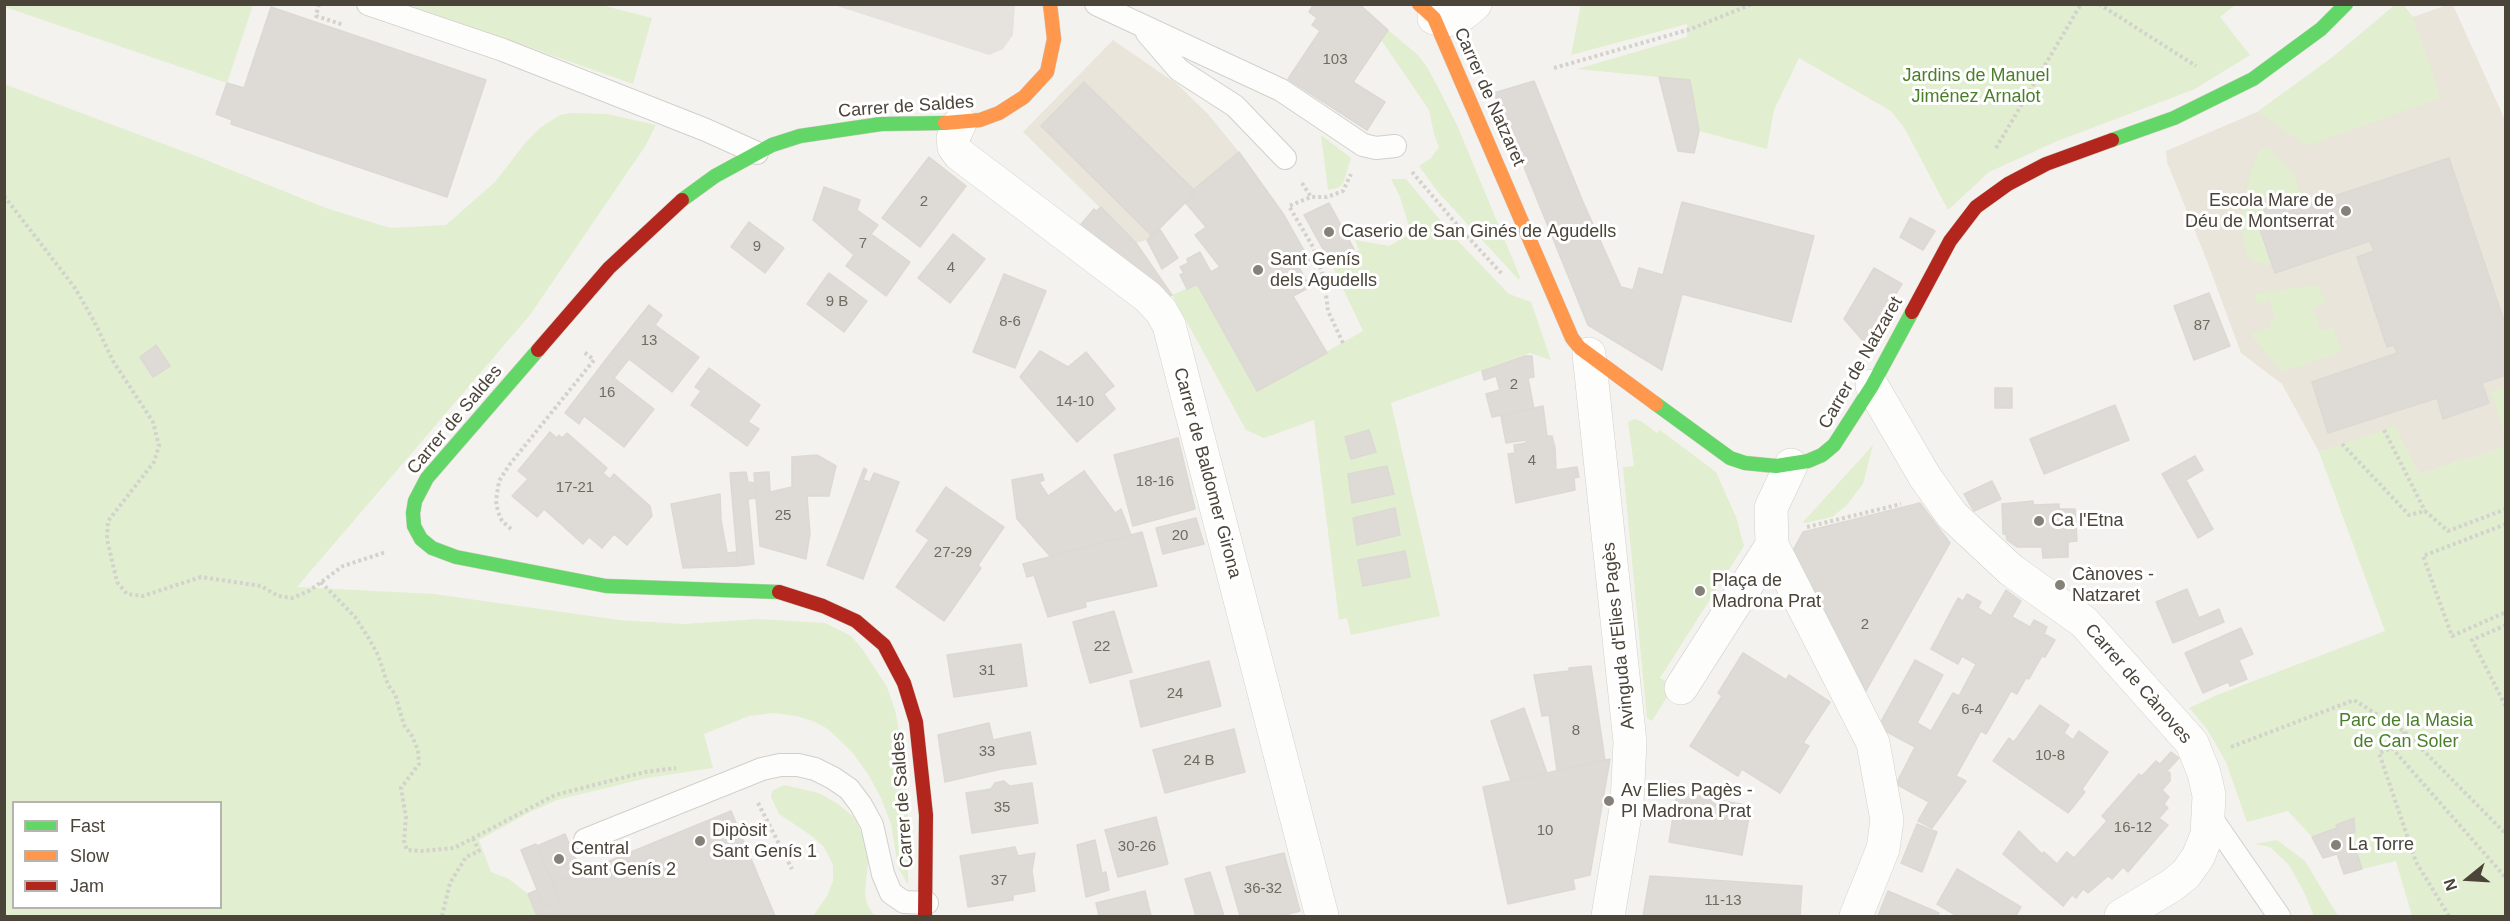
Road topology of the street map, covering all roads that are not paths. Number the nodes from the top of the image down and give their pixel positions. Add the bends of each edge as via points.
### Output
1 (368, 4) edge
2 (1050, 4) edge
3 (1096, 4) edge
4 (1475, 4) edge
5 (2346, 4) edge
6 (1427, 11) edge
7 (1142, 26) junction
8 (960, 123) junction
9 (1395, 146) road end
10 (757, 153) junction
11 (1285, 158) dead end
12 (1589, 354) junction
13 (1872, 386) junction
14 (1791, 465) junction
15 (1772, 545) junction
16 (1681, 688) dead end
17 (2210, 816) junction
18 (585, 840) dead end
19 (926, 910) edge
20 (1322, 916) edge
21 (1608, 916) edge
22 (1856, 916) edge
23 (2121, 916) edge
24 (2279, 916) edge

1 - 10 lane via 502,50
2 - 8 street, Carrer de Saldes via 1053,51 1042,79 999,113
3 - 7 lane
4 - 6 street via 1447,20
5 - 13 street, Carrer de Natzaret via 2321,29 2253,79 2174,118 2046,164 1976,207 1950,241
6 - 12 street, Carrer de Natzaret via 1572,338
7 - 9 lane via 1281,90 1363,145
7 - 11 lane via 1179,70 1235,106
8 - 10 street, Carrer de Saldes via 840,129 800,136
8 - 20 street, Carrer de Baldomer Girona via 954,138 959,154 1148,297 1169,326
10 - 19 street, Carrer de Saldes via 714,176 679,202 609,268 427,478 415,501 414,526 432,548 456,556 606,586 779,592 856,621 884,645 904,683 916,722 926,815
12 - 14 street, Carrer de Natzaret via 1730,458 1761,466
12 - 21 street, Avinguda d'Elies Pagès via 1630,742 1627,803
13 - 14 street, Carrer de Natzaret via 1834,445 1822,455
13 - 17 street, Carrer de Cànoves via 1952,515 2011,570 2084,622 2192,743 2204,773
14 - 15 street via 1771,508
15 - 16 street
15 - 22 street via 1873,743 1887,820 1883,849
17 - 23 street, Carrer de Cànoves via 2198,857 2186,874
17 - 24 lane
18 - 19 lane via 762,769 780,765 815,769 849,789 861,805 872,825 891,893

